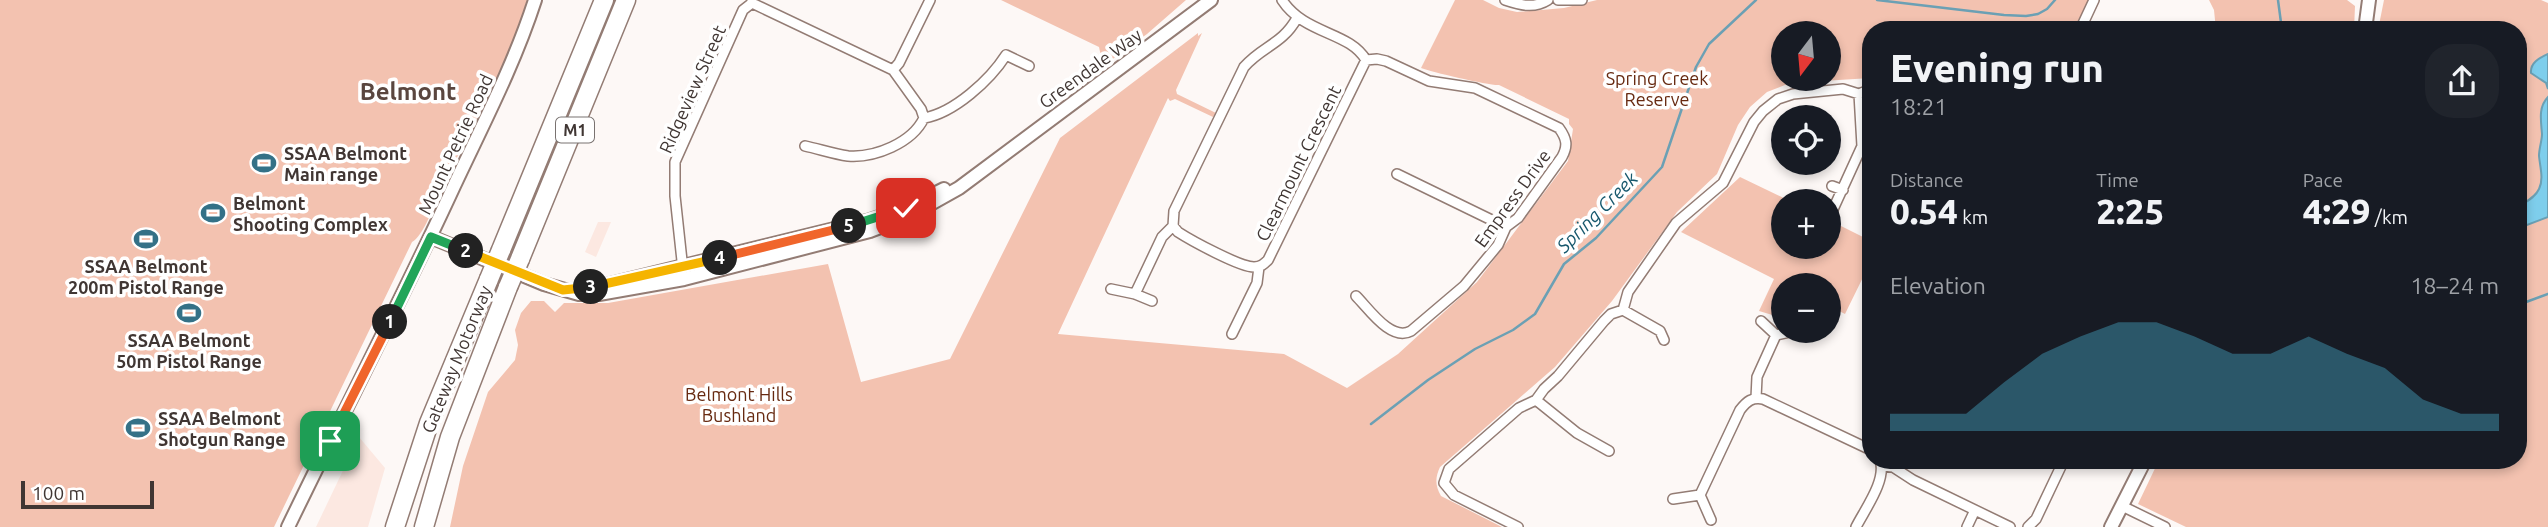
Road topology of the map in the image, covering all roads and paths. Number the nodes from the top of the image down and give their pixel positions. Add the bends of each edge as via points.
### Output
1 (535, 0) edge
2 (604, 0) edge
3 (626, 0) edge
4 (930, 0) edge
5 (1211, 0) edge
6 (1282, 0) edge
7 (1505, 0) edge
8 (1548, 0) edge
9 (1558, 0) edge
10 (1582, 0) edge
11 (2095, 0) edge
12 (2369, 0) edge
13 (752, 1) edge
14 (1297, 18) junction
15 (2084, 21) edge
16 (2366, 21) edge
17 (1366, 60) junction
18 (1029, 66) dead end
19 (893, 70) junction
20 (1862, 93) edge
21 (1859, 94) junction
22 (924, 118) junction
23 (805, 146) dead end
24 (1397, 174) dead end
25 (1832, 186) dead end
26 (1843, 190) junction
27 (1841, 194) edge
28 (1173, 226) junction
29 (1506, 227) junction
30 (431, 237) junction
31 (1259, 267) junction
32 (683, 273) junction
33 (1111, 289) dead end
34 (1135, 294) junction
35 (1356, 296) dead end
36 (1152, 301) dead end
37 (1623, 310) junction
38 (1761, 321) dead end
39 (1771, 330) edge
40 (1232, 334) dead end
41 (1664, 340) dead end
42 (1772, 343) edge
43 (1756, 398) junction
44 (1536, 400) junction
45 (1862, 446) edge
46 (1609, 451) dead end
47 (1881, 469) edge
48 (1896, 469) edge
49 (2059, 469) edge
50 (2140, 469) edge
51 (1700, 495) junction
52 (1673, 499) dead end
53 (2122, 506) junction
54 (1975, 510) junction
55 (1711, 520) dead end
56 (288, 527) edge
57 (395, 527) edge
58 (425, 527) edge
59 (1518, 527) edge
60 (1856, 527) edge
61 (1967, 527) edge
62 (2010, 527) edge
63 (2028, 527) edge
64 (2111, 527) edge
65 (2165, 527) edge

1 - 30 street, Mount Petrie Road via 514,58
2 - 57 highway, Gateway Motorway / M1, bridge via 429,423
3 - 58 highway, Gateway Motorway / M1, bridge via 454,426
4 - 19 street
5 - 32 street, Greendale Way via 989,164 906,208
6 - 14 street, Empress Drive
7 - 8 street via 1530,6
9 - 10 street
11 - 15 street
12 - 16 street
13 - 19 street
13 - 32 street, Ridgeview Street via 743,10 676,162 674,196
14 - 17 street, Empress Drive via 1356,47
14 - 28 street via 1286,36 1254,55 1244,67 1174,211
17 - 29 street, Empress Drive via 1386,61 1429,81 1475,88 1559,128 1566,143 1562,157 1518,218
17 - 31 street, Clearmount Crescent via 1268,260
18 - 22 street via 1006,55 987,80 934,117
19 - 22 street
20 - 21 street
21 - 26 street via 1862,146
21 - 37 street via 1843,89 1793,93 1763,111 1723,183 1676,223 1628,292
22 - 23 street via 916,132 883,151 850,156
24 - 29 street
25 - 26 street
26 - 27 street
28 - 31 street, Clearmount Crescent via 1246,266
28 - 34 street via 1162,237
29 - 35 street, Empress Drive via 1498,245 1464,286 1406,334 1392,331
30 - 32 street, Greendale Way via 563,290
30 - 56 street, Mount Petrie Road
31 - 40 street via 1257,283
33 - 34 street
34 - 36 street
37 - 41 street via 1660,331
37 - 44 street via 1604,321
38 - 39 street
42 - 43 street via 1757,377
43 - 45 street
43 - 51 street via 1746,401 1740,410
44 - 46 street via 1577,433
44 - 59 street via 1519,408 1449,469 1444,483 1454,495
47 - 60 street
48 - 54 street
49 - 63 street
50 - 53 street
51 - 52 street
51 - 55 street
53 - 64 street
53 - 65 street
54 - 61 street
54 - 62 street

